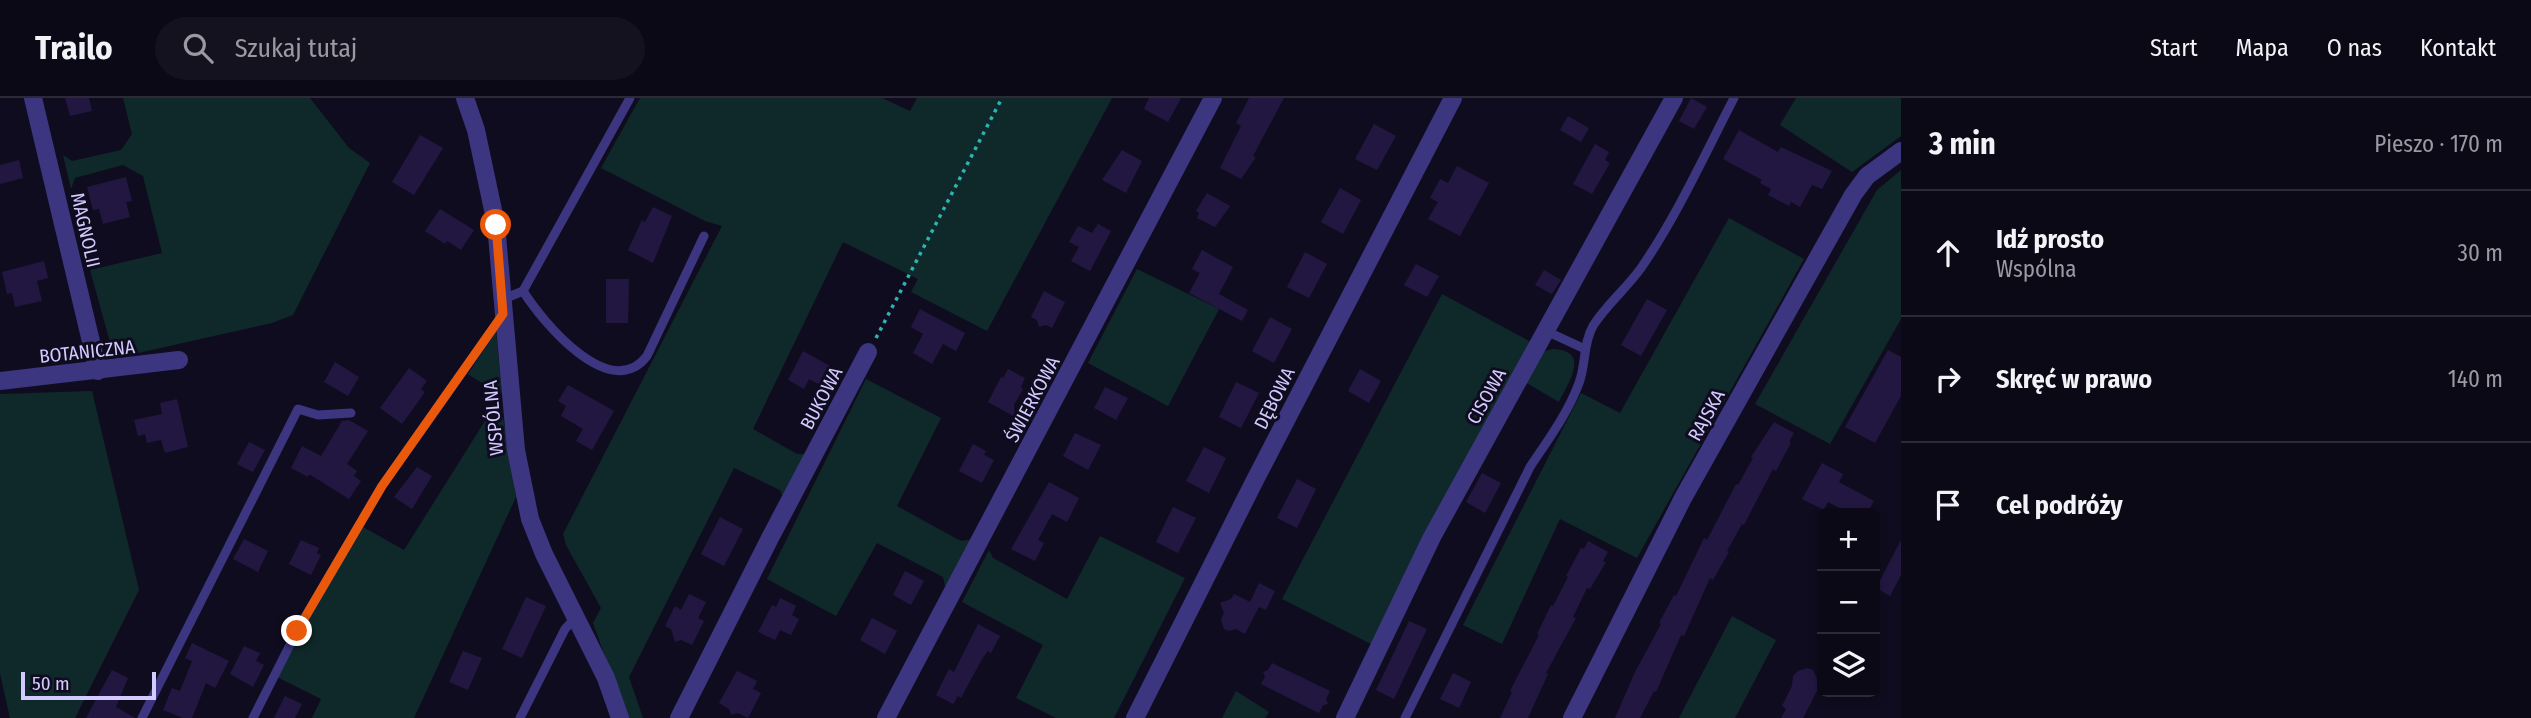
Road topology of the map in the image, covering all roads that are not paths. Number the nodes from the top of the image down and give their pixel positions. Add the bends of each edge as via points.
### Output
1 (33, 98) edge
2 (465, 98) edge
3 (630, 98) edge
4 (1213, 98) edge
5 (1453, 98) edge
6 (1674, 98) edge
7 (1734, 98) edge
8 (1901, 152) edge
9 (704, 236) dead end
10 (523, 290) junction
11 (502, 296) junction
12 (503, 314) junction
13 (1546, 331) junction
14 (1585, 349) junction
15 (869, 352) road end
16 (179, 360) dead end
17 (99, 371) junction
18 (0, 381) edge
19 (351, 413) dead end
20 (576, 617) junction
21 (142, 718) edge
22 (253, 718) edge
23 (520, 718) edge
24 (620, 718) edge
25 (679, 718) edge
26 (887, 718) edge
27 (1135, 718) edge
28 (1345, 718) edge
29 (1405, 718) edge
30 (1572, 718) edge

1 - 17 street, MAGNOLII
2 - 11 street, WSPÓLNA via 496,225
3 - 10 lane
4 - 26 street, ŚWIERKOWA
5 - 27 street, DĘBOWA
6 - 13 street, CISOWA
7 - 14 lane via 1659,239 1592,327
8 - 30 street, RAJSKA via 1867,176 1853,195 1683,498
9 - 10 lane via 647,356 626,370 594,364 573,351
10 - 11 lane
11 - 12 street, WSPÓLNA
12 - 20 street, WSPÓLNA via 516,450 530,519
12 - 22 lane via 382,486 297,631
13 - 14 lane
13 - 28 street, CISOWA via 1432,537
14 - 29 lane via 1578,386 1530,467
15 - 25 street, BUKOWA
16 - 17 street, BOTANICZNA
17 - 18 street, BOTANICZNA
19 - 21 lane via 318,415 298,409
20 - 23 lane via 565,629
20 - 24 street, WSPÓLNA

